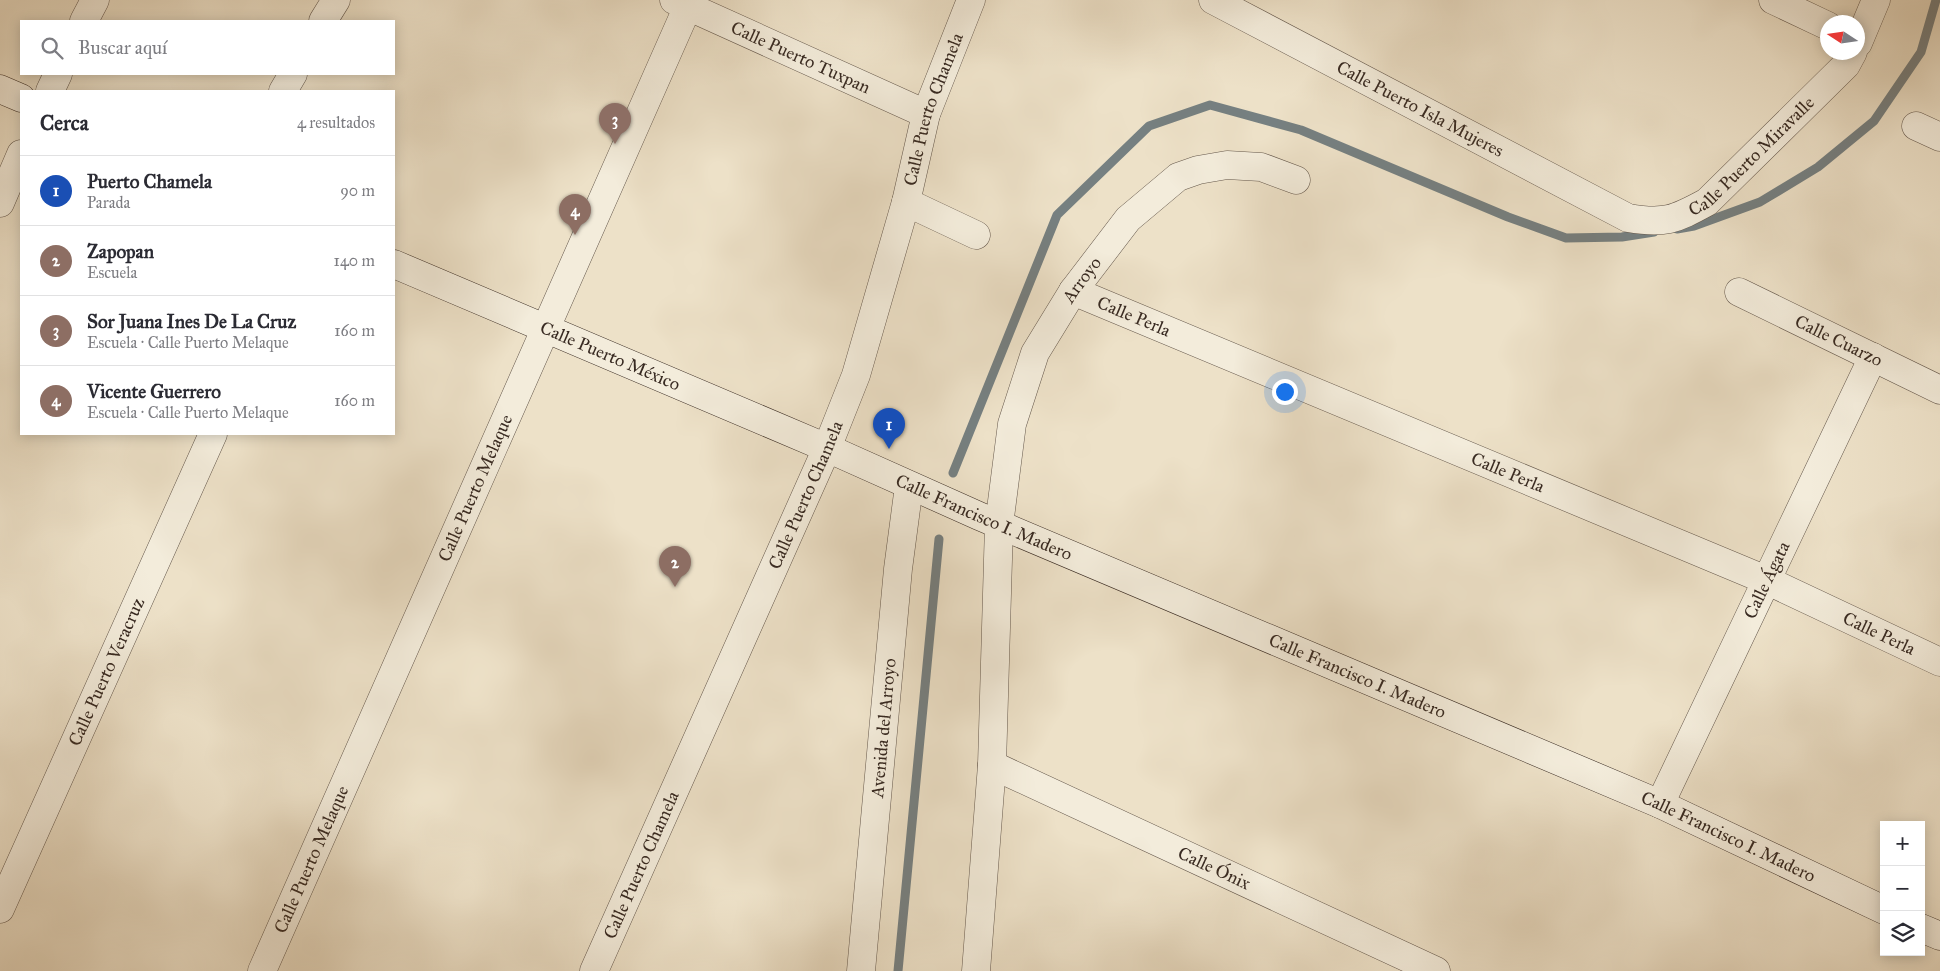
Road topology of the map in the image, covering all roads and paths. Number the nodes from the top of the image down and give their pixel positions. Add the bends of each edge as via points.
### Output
1 (95, 0) edge
2 (336, 0) edge
3 (971, 0) edge
4 (1213, 0) edge
5 (1773, 0) edge
6 (1876, 0) edge
7 (681, 3) edge
8 (85, 20) edge
9 (324, 20) edge
10 (1820, 22) edge
11 (1865, 25) edge
12 (1849, 60) edge
13 (58, 75) edge
14 (292, 75) edge
15 (0, 89) edge
16 (50, 90) edge
17 (284, 90) edge
18 (20, 98) edge
19 (926, 114) junction
20 (20, 156) edge
21 (1296, 180) dead end
22 (906, 202) junction
23 (0, 203) edge
24 (1628, 218) joint
25 (976, 235) dead end
26 (395, 264) edge
27 (1073, 291) junction
28 (1739, 292) dead end
29 (546, 330) junction
30 (1873, 356) junction
31 (1940, 390) edge
32 (213, 435) edge
33 (827, 448) junction
34 (910, 486) junction
35 (999, 524) junction
36 (1766, 580) junction
37 (1940, 662) edge
38 (992, 765) junction
39 (1660, 804) junction
40 (1880, 908) edge
41 (0, 909) edge
42 (1925, 930) edge
43 (1940, 936) edge
44 (262, 971) edge
45 (594, 971) edge
46 (861, 971) edge
47 (976, 971) edge
48 (1436, 971) edge

1 - 8 street
2 - 9 street
3 - 19 street, Calle Puerto Chamela
4 - 24 street, Calle Puerto Isla Mujeres
5 - 10 street
6 - 11 street, Calle Puerto Miravalle
7 - 19 street, Calle Puerto Tuxpan
7 - 29 street, Calle Puerto Melaque
12 - 24 street, Calle Puerto Miravalle via 1706,202 1682,216 1655,222
13 - 16 street
14 - 17 street
15 - 18 street
19 - 22 street, Calle Puerto Chamela
20 - 23 street
21 - 27 street, Arroyo via 1261,167 1227,165 1178,177 1128,219
22 - 25 street
22 - 33 street, Calle Puerto Chamela via 856,375
26 - 29 street, Calle Puerto México
27 - 35 street, Arroyo via 1036,353 1012,424
27 - 36 street, Calle Perla
28 - 30 street, Calle Cuarzo
29 - 33 street, Calle Puerto México
29 - 44 street, Calle Puerto Melaque
30 - 31 street, Calle Cuarzo
30 - 36 street, Calle Ágata
32 - 41 street, Calle Puerto Veracruz
33 - 34 street, Calle Francisco I. Madero
33 - 45 street, Calle Puerto Chamela
34 - 35 street, Calle Francisco I. Madero
34 - 46 street, Avenida del Arroyo via 898,569
35 - 38 street
35 - 39 street, Calle Francisco I. Madero
36 - 37 street, Calle Perla
36 - 39 street, Calle Ágata
38 - 47 street
38 - 48 street, Calle Ónix
39 - 40 street, Calle Francisco I. Madero
42 - 43 street

